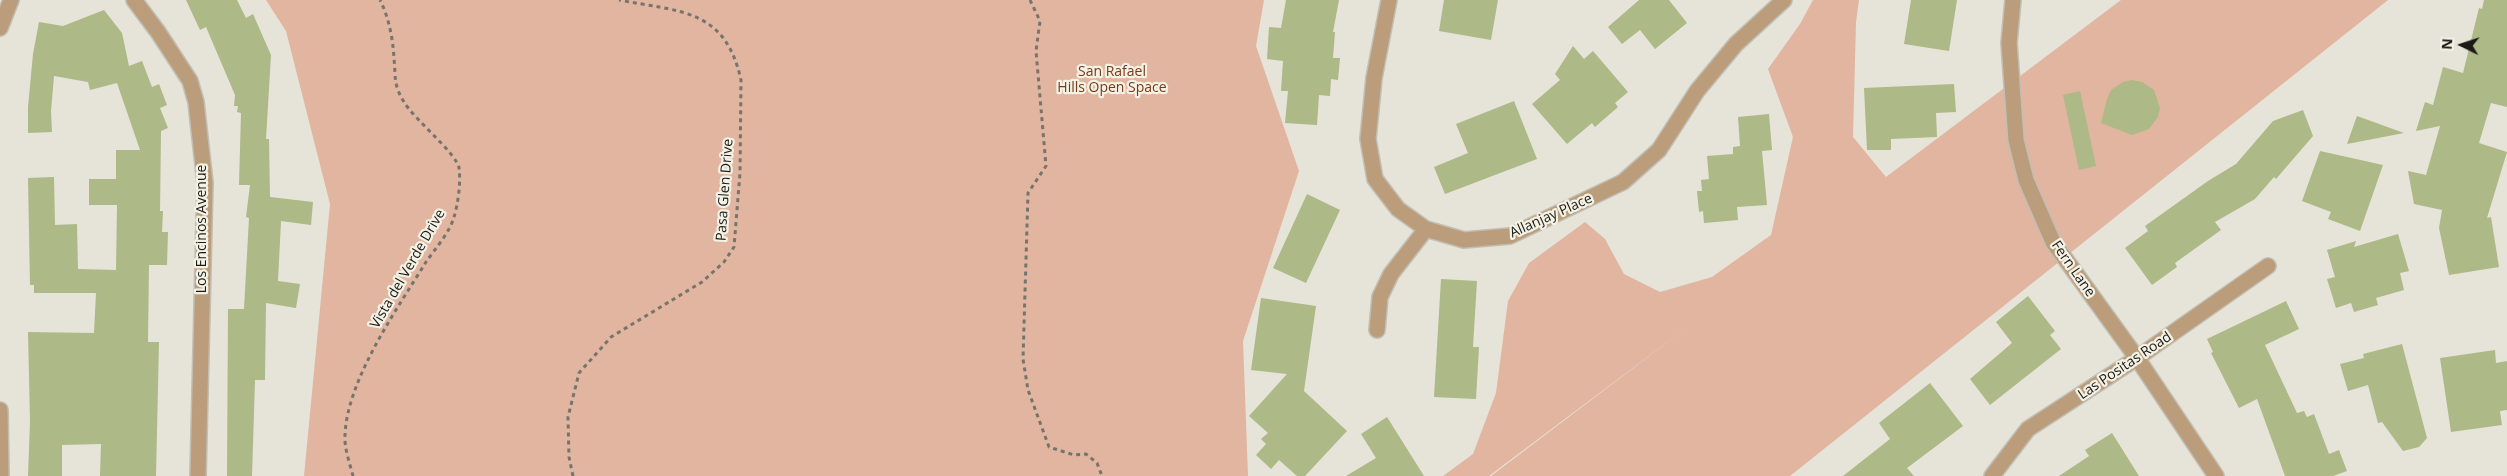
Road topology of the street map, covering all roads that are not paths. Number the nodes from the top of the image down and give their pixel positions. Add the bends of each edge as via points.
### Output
1 (11, 0) edge
2 (134, 0) edge
3 (1389, 0) edge
4 (1784, 0) edge
5 (2013, 0) edge
6 (0, 28) edge
7 (1426, 229) junction
8 (2268, 266) dead end
9 (1376, 330) dead end
10 (2137, 358) junction
11 (0, 410) edge
12 (1, 476) edge
13 (198, 476) edge
14 (1992, 476) edge
15 (2216, 476) edge

1 - 6 street
2 - 13 street, Los Encinos Avenue via 190,81 198,110 205,182
3 - 7 street, Allanjay Place via 1374,78 1368,139 1375,179 1398,209
4 - 7 street, Allanjay Place via 1736,44 1697,90 1659,150 1623,182 1510,236 1464,240
5 - 10 street, Fern Lane via 2009,43 2016,140 2026,180 2053,242
7 - 9 street via 1390,274 1380,297
8 - 10 street, Las Positas Road
10 - 14 street, Las Positas Road via 2028,429
10 - 15 street, Fern Lane
11 - 12 street

